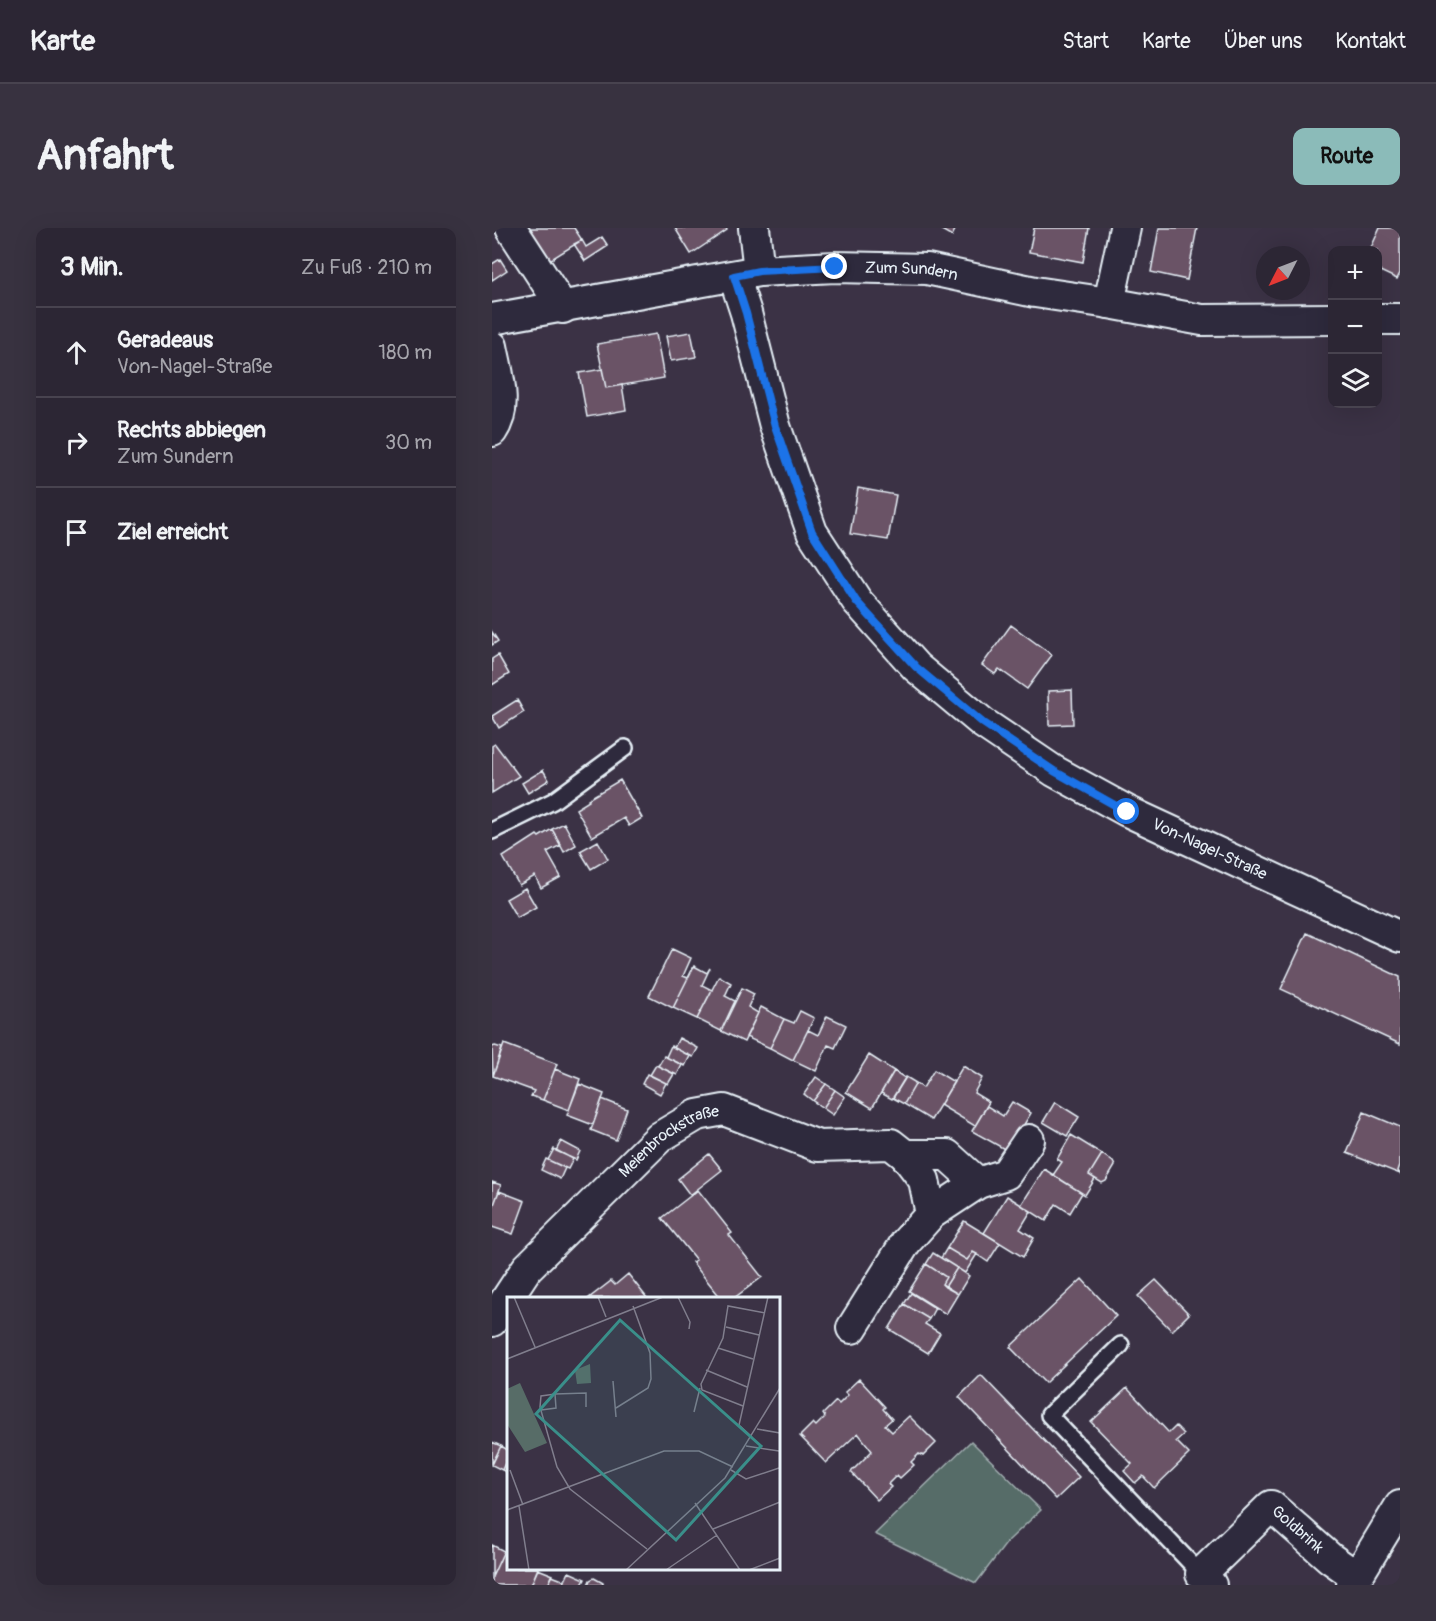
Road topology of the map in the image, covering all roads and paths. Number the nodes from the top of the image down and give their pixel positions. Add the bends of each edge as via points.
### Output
1 (511, 228) edge
2 (754, 228) edge
3 (1125, 228) edge
4 (746, 274) junction
5 (1109, 303) junction
6 (563, 308) junction
7 (492, 319) edge
8 (1328, 319) edge
9 (1382, 319) edge
10 (1400, 319) edge
11 (492, 346) edge
12 (492, 431) edge
13 (625, 748) dead end
14 (492, 831) edge
15 (1400, 937) edge
16 (1029, 1140) dead end
17 (905, 1155) junction
18 (978, 1184) junction
19 (931, 1214) junction
20 (508, 1297) edge
21 (507, 1298) edge
22 (492, 1321) edge
23 (852, 1328) dead end
24 (1121, 1346) dead end
25 (1400, 1506) edge
26 (1206, 1580) edge
27 (1354, 1581) edge

1 - 6 street
2 - 4 street, Von-Nagel-Straße
3 - 5 street
4 - 5 street, Zum Sundern via 835,267 927,269
4 - 6 street, Zum Sundern
4 - 15 street, Von-Nagel-Straße via 746,313 775,426 812,532 856,601 916,667 983,723 1054,771 1127,812
5 - 8 street, Zum Sundern via 1202,320
6 - 7 street, Zum Sundern
9 - 10 street
11 - 12 street via 501,401
13 - 14 lane via 553,801
16 - 18 street via 1006,1174
17 - 18 street, Meienbrockstraße via 946,1155
17 - 19 street via 924,1180
17 - 20 street, Meienbrockstraße via 891,1144 818,1146 724,1110 697,1115 660,1137 527,1268
18 - 19 street
19 - 23 street via 906,1242
21 - 22 street, Meienbrockstraße
24 - 26 lane via 1049,1415
25 - 27 street, Goldbrink
26 - 27 street, Goldbrink via 1271,1506

